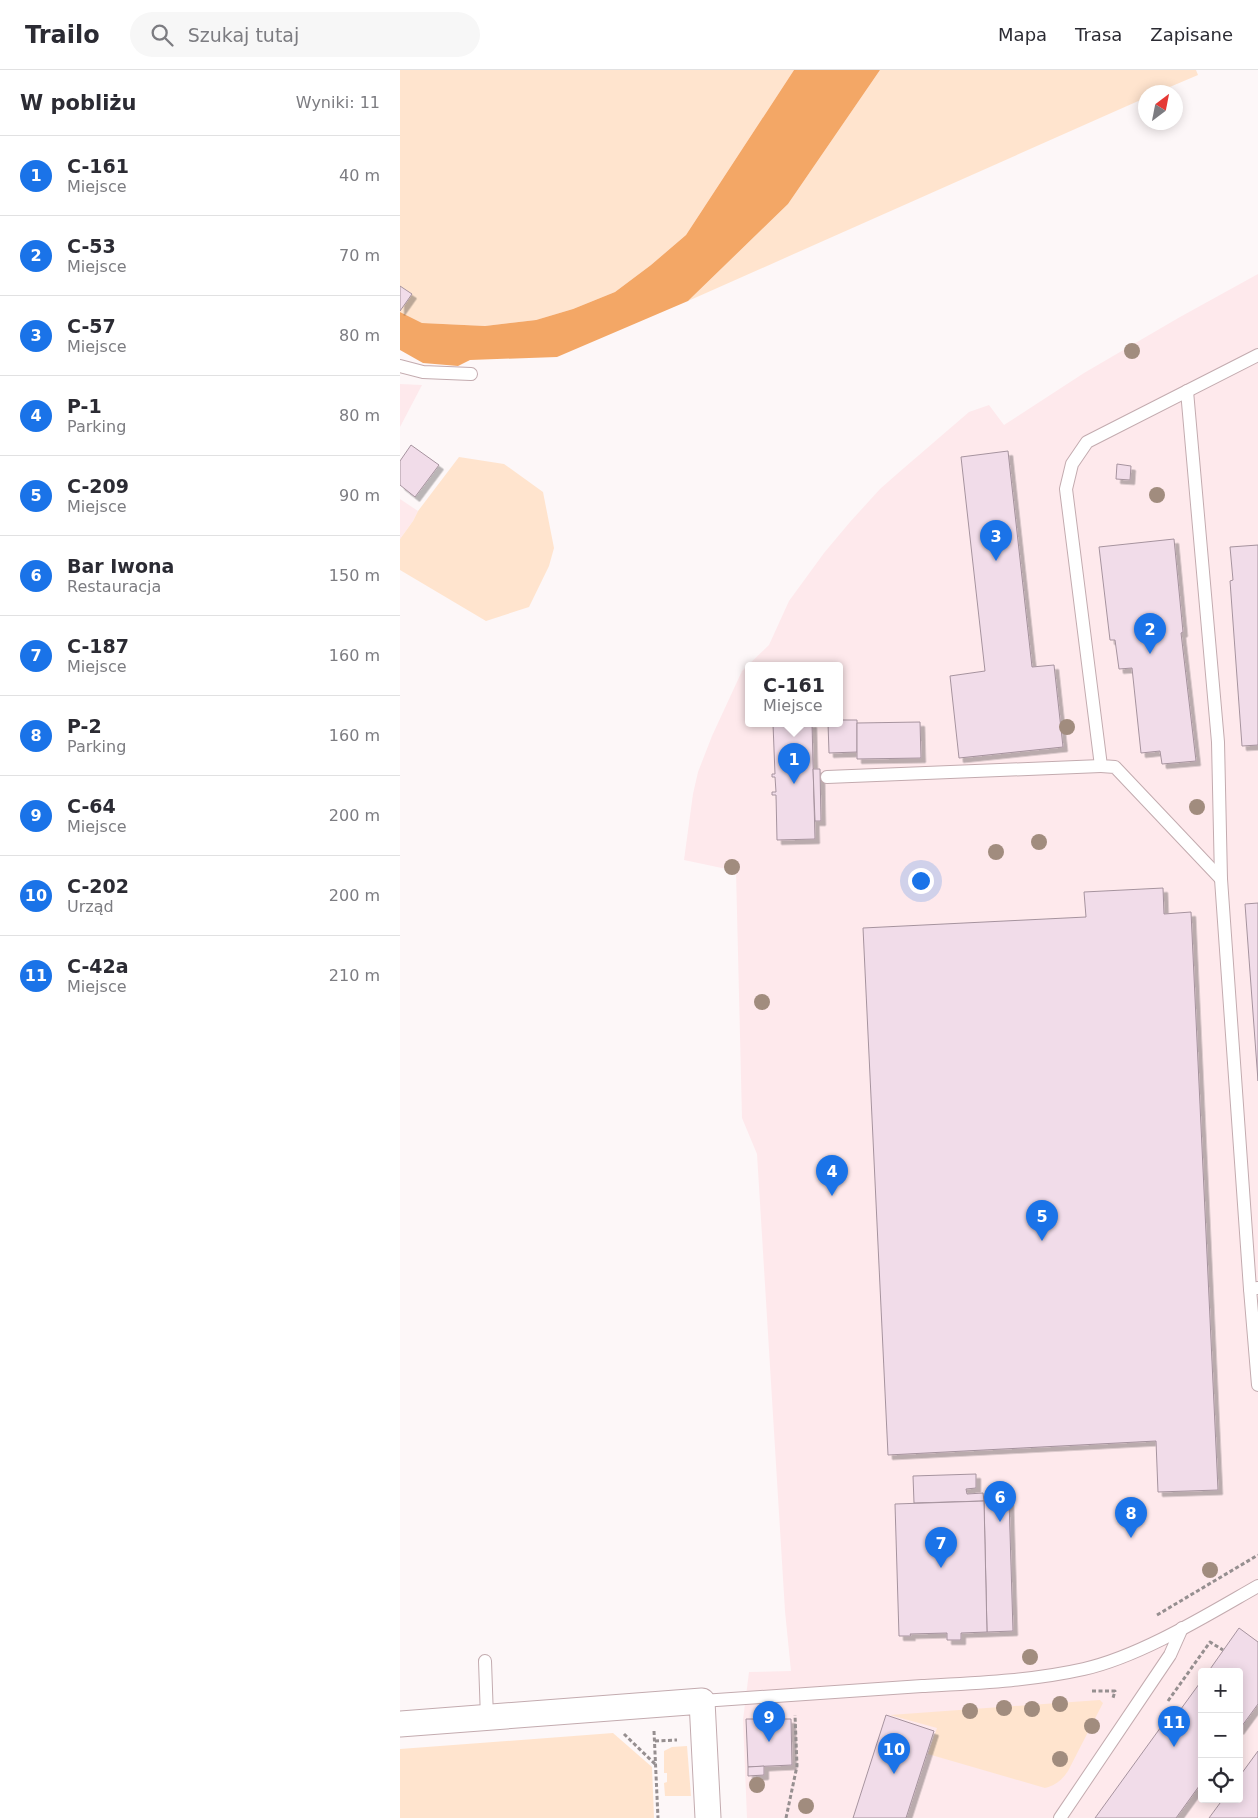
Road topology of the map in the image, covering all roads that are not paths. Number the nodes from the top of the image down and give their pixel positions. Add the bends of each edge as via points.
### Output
1 (1258, 355) edge
2 (400, 366) edge
3 (471, 374) dead end
4 (1187, 391) junction
5 (1100, 766) junction
6 (827, 777) dead end
7 (1221, 879) junction
8 (1254, 1288) edge
9 (1258, 1385) edge
10 (1258, 1586) edge
11 (1182, 1628) junction
12 (485, 1661) dead end
13 (702, 1701) junction
14 (487, 1718) junction
15 (400, 1724) edge
16 (708, 1818) edge
17 (1060, 1818) edge

1 - 4 lane
2 - 3 lane via 423,372
4 - 5 lane via 1087,442 1072,464 1066,489
4 - 7 lane via 1218,742
5 - 6 lane
5 - 7 lane via 1116,767
7 - 8 lane
8 - 9 lane
10 - 11 lane
11 - 13 lane via 1131,1653 1085,1669 1012,1680
11 - 17 lane via 1165,1663
12 - 14 lane
13 - 14 street
13 - 16 street
14 - 15 street

